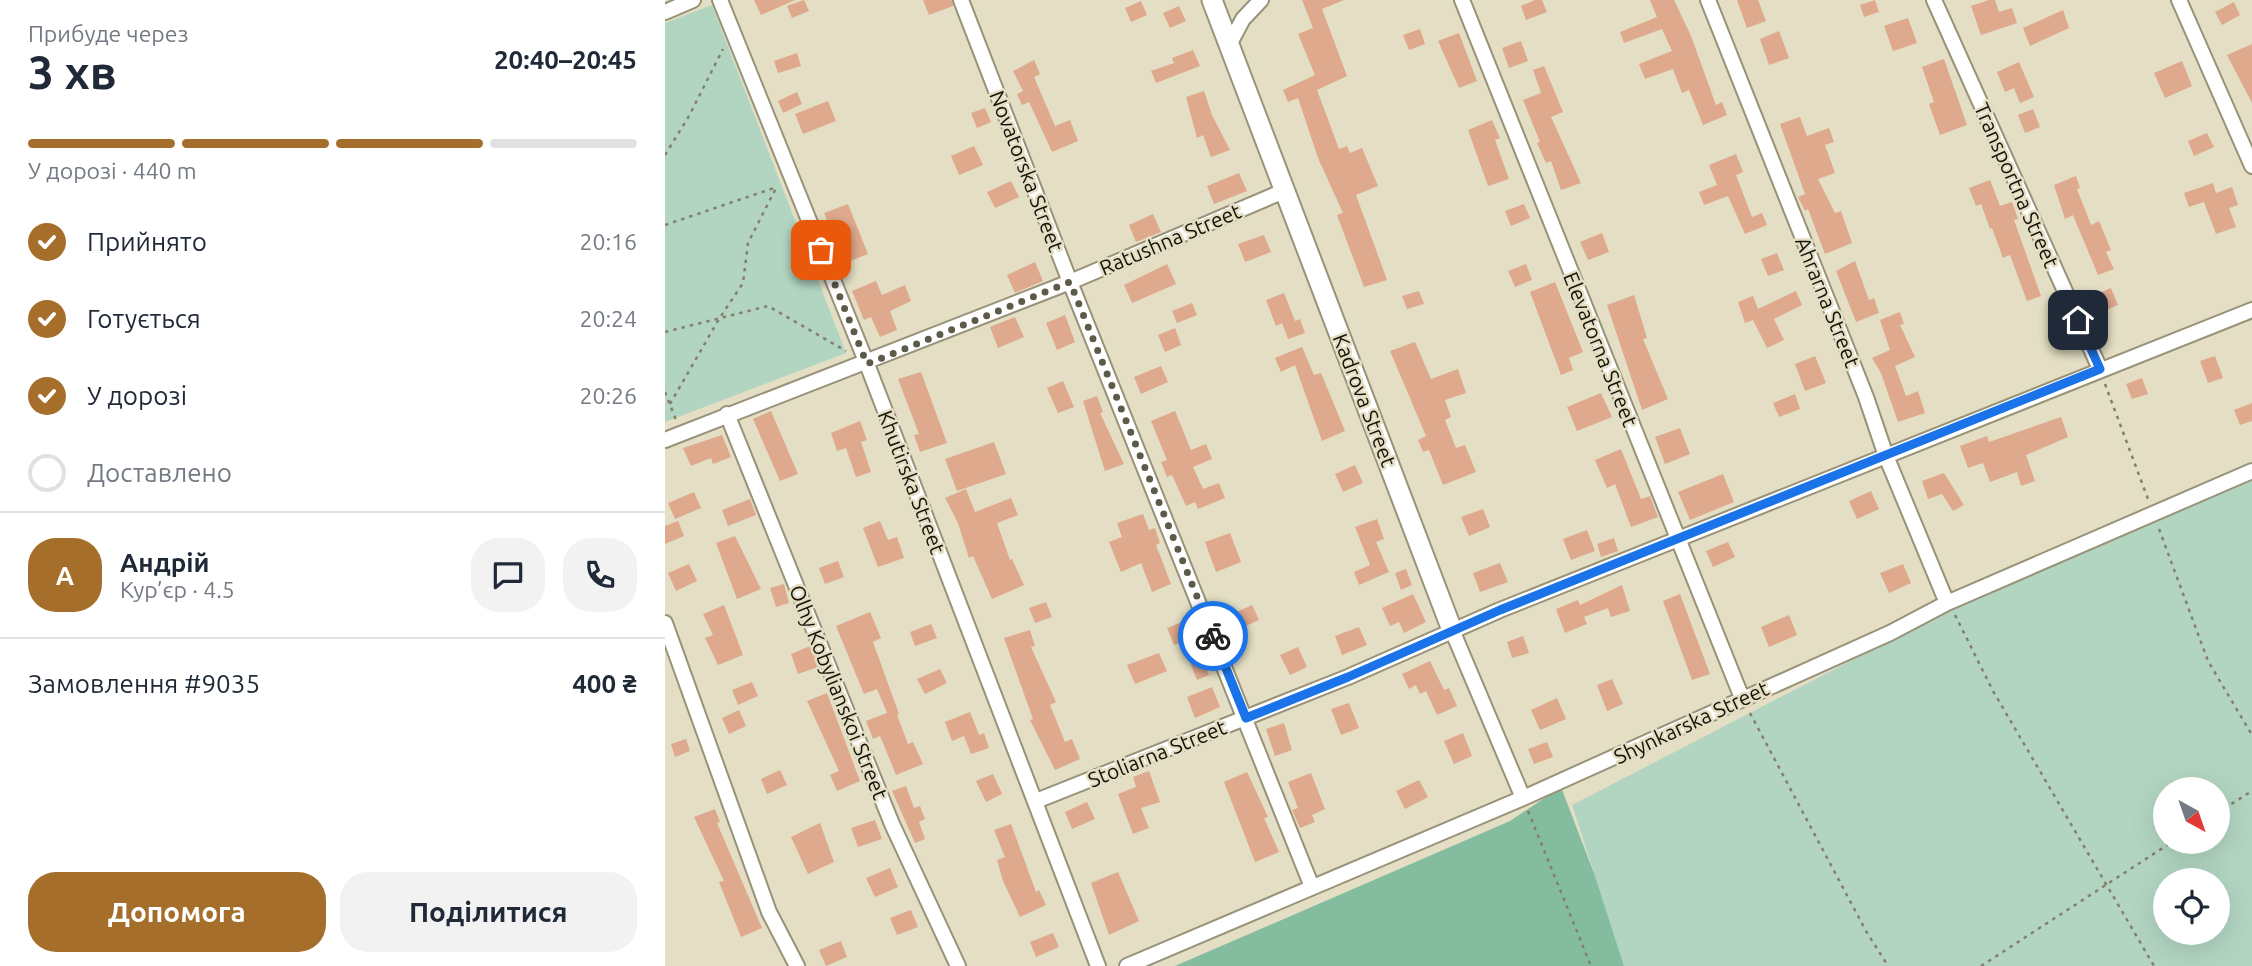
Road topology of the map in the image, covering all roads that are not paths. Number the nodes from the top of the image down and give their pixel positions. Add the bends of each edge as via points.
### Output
1 (693, 0) edge
2 (720, 0) edge
3 (961, 0) edge
4 (1212, 0) edge
5 (1261, 0) edge
6 (1462, 0) edge
7 (1708, 0) edge
8 (1934, 0) edge
9 (2179, 0) edge
10 (665, 12) edge
11 (1229, 45) junction
12 (2252, 166) edge
13 (1284, 191) junction
14 (1070, 282) junction
15 (2252, 310) edge
16 (867, 364) junction
17 (2100, 369) junction
18 (727, 414) junction
19 (665, 440) edge
20 (1886, 456) junction
21 (2252, 471) edge
22 (1677, 539) junction
23 (1947, 603) junction
24 (665, 623) edge
25 (1452, 630) junction
26 (1742, 698) junction
27 (1246, 718) junction
28 (1523, 799) junction
29 (1036, 802) junction
30 (1313, 887) junction
31 (797, 966) edge
32 (958, 966) edge
33 (1098, 966) edge
34 (1127, 966) edge

1 - 10 street
2 - 16 street, Khutirska Street
3 - 14 street, Novatorska Street
4 - 11 street, Kadrova Street
5 - 11 street via 1243,19
6 - 22 street, Elevatorna Street
7 - 20 street, Ahrarna Street
8 - 17 street, Transportna Street
9 - 12 street
11 - 13 street, Kadrova Street
13 - 14 street, Ratushna Street
13 - 25 street, Kadrova Street
14 - 16 street, Ratushna Street
14 - 27 street, Novatorska Street
15 - 17 street, Stoliarna Street
16 - 18 street, Ratushna Street
16 - 29 street, Khutirska Street
17 - 20 street, Stoliarna Street
18 - 19 street, Ratushna Street
18 - 32 street, Olhy Kobylianskoi Street via 893,824
20 - 22 street, Stoliarna Street
20 - 23 street, Ahrarna Street
21 - 23 street, Shynkarska Street
22 - 25 street, Stoliarna Street
22 - 26 street, Elevatorna Street
23 - 26 street, Shynkarska Street
24 - 31 street via 769,912
25 - 27 street, Stoliarna Street
25 - 28 street, Kadrova Street
26 - 28 street, Shynkarska Street
27 - 29 street, Stoliarna Street
27 - 30 street, Novatorska Street
28 - 30 street, Shynkarska Street
29 - 33 street, Khutirska Street
30 - 34 street, Shynkarska Street

